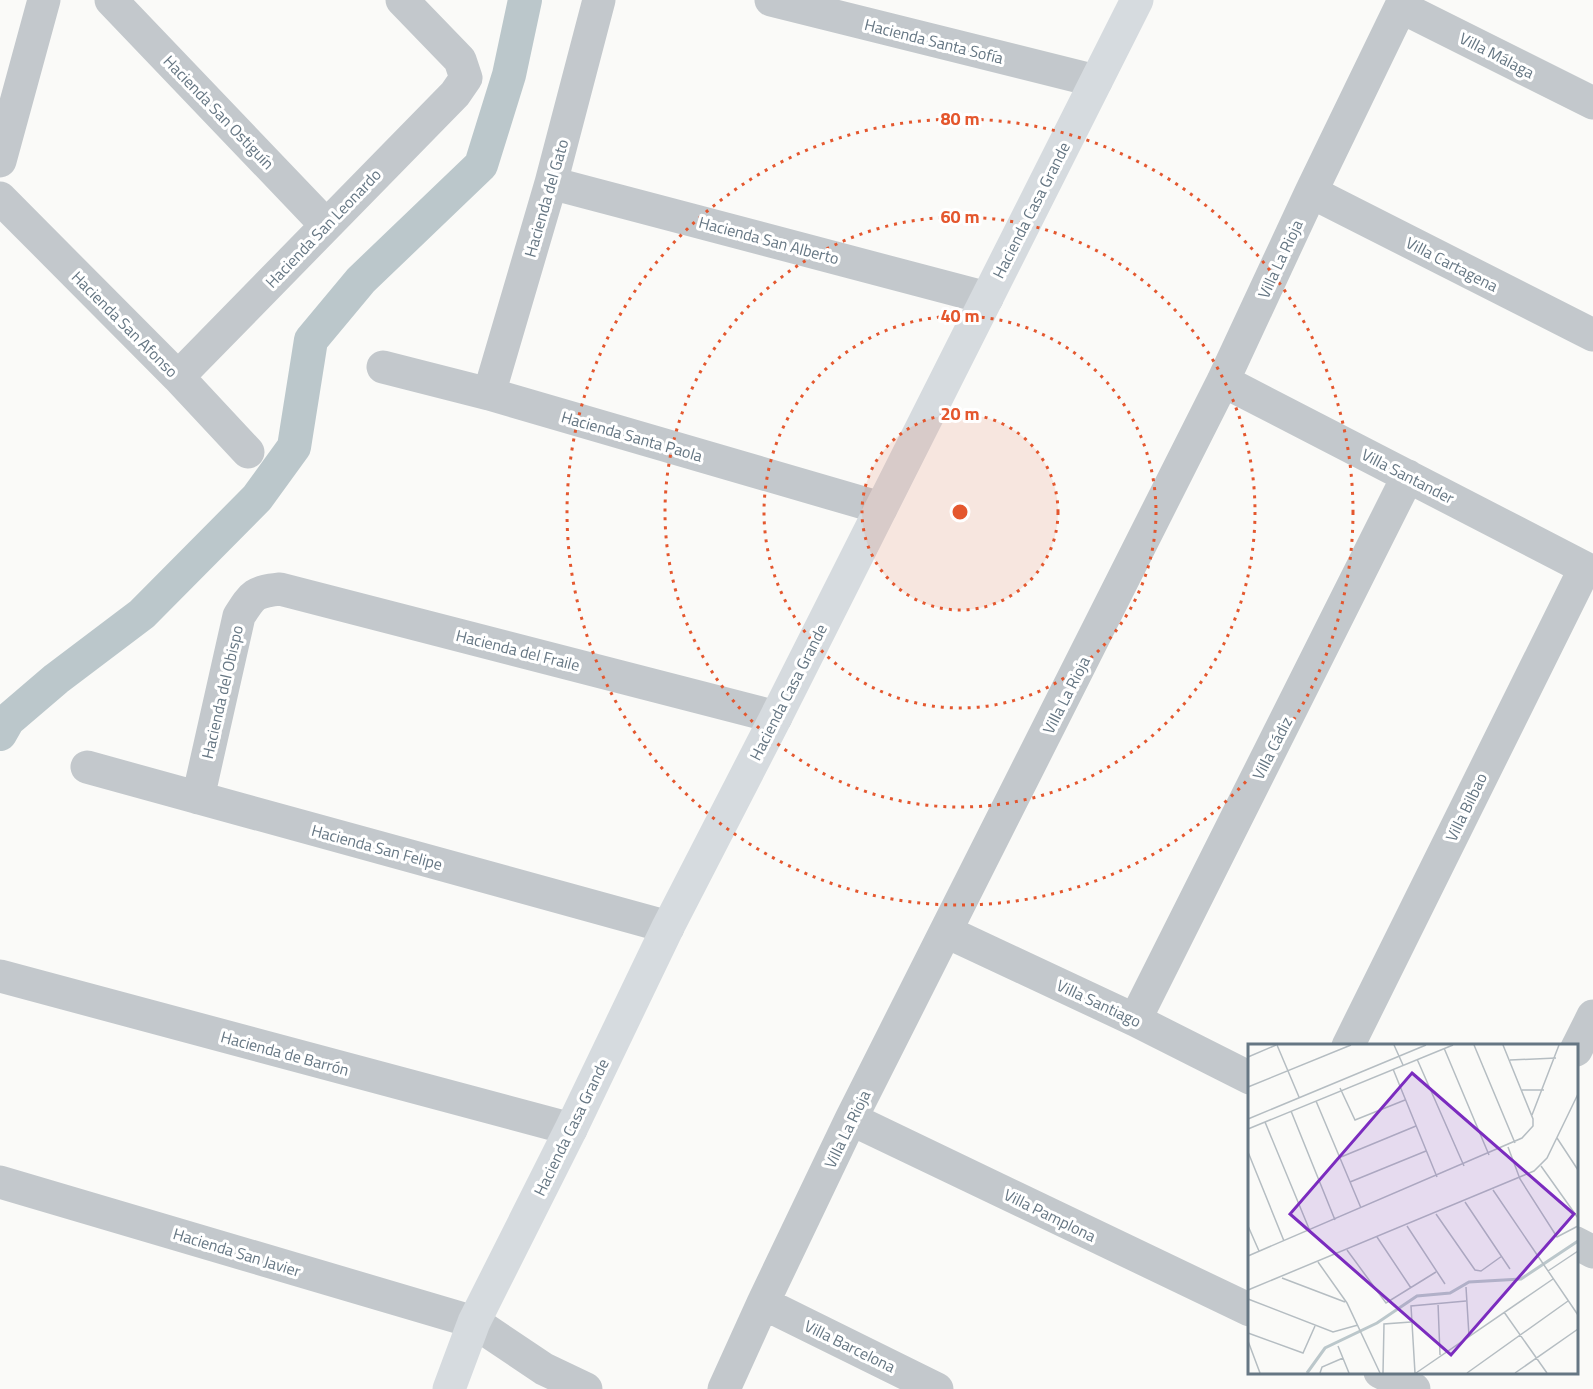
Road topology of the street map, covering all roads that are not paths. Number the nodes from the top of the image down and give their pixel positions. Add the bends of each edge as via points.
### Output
1 (44, 0) edge
2 (111, 0) edge
3 (402, 0) edge
4 (599, 0) edge
5 (771, 0) edge
6 (1137, 0) edge
7 (1402, 3) edge
8 (1096, 81) junction
9 (1593, 103) edge
10 (0, 161) edge
11 (551, 183) junction
12 (1311, 192) junction
13 (0, 198) edge
14 (326, 225) junction
15 (987, 298) junction
16 (1593, 335) edge
17 (383, 367) dead end
18 (178, 377) junction
19 (1223, 381) junction
20 (489, 394) junction
21 (248, 452) dead end
22 (1408, 476) junction
23 (881, 508) junction
24 (1589, 570) edge
25 (259, 592) joint
26 (776, 717) junction
27 (87, 767) dead end
28 (198, 798) junction
29 (668, 927) junction
30 (947, 932) junction
31 (0, 976) edge
32 (1593, 1016) edge
33 (1135, 1020) junction
34 (1349, 1044) edge
35 (1578, 1046) edge
36 (1248, 1077) edge
37 (851, 1119) junction
38 (571, 1129) junction
39 (0, 1182) edge
40 (1578, 1244) edge
41 (1593, 1252) edge
42 (763, 1303) junction
43 (1248, 1309) edge
44 (474, 1322) junction
45 (1384, 1374) edge
46 (449, 1389) edge
47 (586, 1389) edge
48 (723, 1389) edge
49 (937, 1389) edge
50 (1414, 1389) edge

1 - 10 street
2 - 14 street, Hacienda San Ostiguín
3 - 14 street, Hacienda San Leonardo via 460,60 466,78 455,94
4 - 11 street, Hacienda del Gato
5 - 8 street, Hacienda Santa Sofía
6 - 8 street, Hacienda Casa Grande
7 - 9 street, Villa Málaga
7 - 12 street, Villa La Rioja
8 - 15 street, Hacienda Casa Grande
11 - 15 street, Hacienda San Alberto
11 - 20 street, Hacienda del Gato
12 - 16 street, Villa Cartagena
12 - 19 street, Villa La Rioja
13 - 18 street, Hacienda San Afonso
14 - 18 street, Hacienda San Leonardo
15 - 23 street, Hacienda Casa Grande
17 - 20 street, Hacienda Santa Paola
18 - 21 street, Hacienda San Afonso
19 - 22 street, Villa Santander
19 - 30 street, Villa La Rioja
20 - 23 street, Hacienda Santa Paola
22 - 24 street, Villa Santander
22 - 33 street, Villa Cádiz
23 - 26 street, Hacienda Casa Grande
24 - 34 street, Villa Bilbao
25 - 26 street, Hacienda del Fraile via 280,589
25 - 28 street, Hacienda del Obispo via 239,616
26 - 29 street, Hacienda Casa Grande
27 - 28 street, Hacienda San Felipe
28 - 29 street, Hacienda San Felipe
29 - 38 street, Hacienda Casa Grande
30 - 33 street, Villa Santiago
30 - 37 street, Villa La Rioja
31 - 38 street, Hacienda de Barrón
32 - 35 street
33 - 36 street, Villa Santiago
37 - 42 street, Villa La Rioja
37 - 43 street, Villa Pamplona
38 - 44 street, Hacienda Casa Grande
39 - 44 street, Hacienda San Javier
40 - 41 street
42 - 48 street, Villa La Rioja
42 - 49 street, Villa Barcelona
44 - 46 street, Hacienda Casa Grande
44 - 47 street, Hacienda San Javier via 544,1369
45 - 50 street

